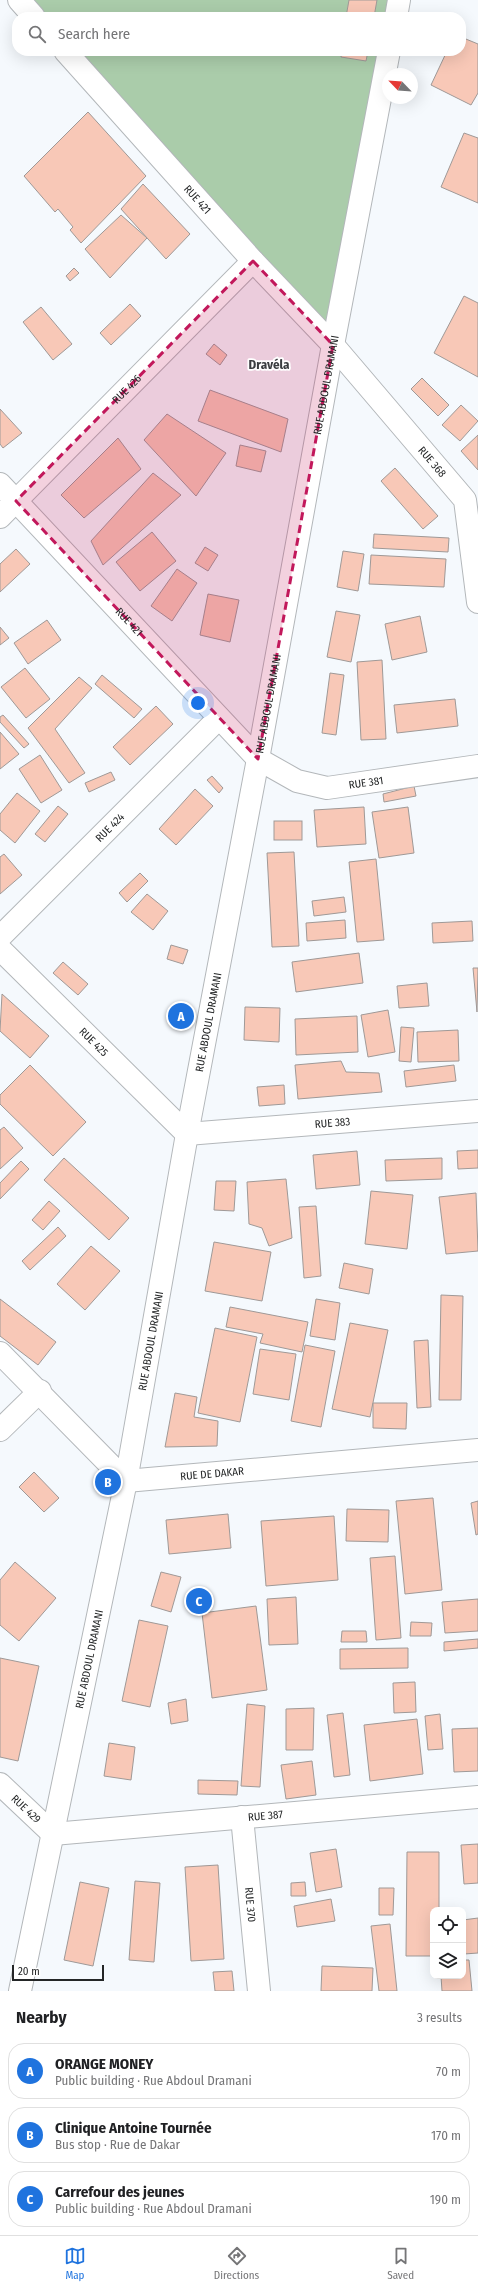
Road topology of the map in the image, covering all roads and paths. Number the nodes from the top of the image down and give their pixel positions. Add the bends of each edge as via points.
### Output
1 (19, 0) edge
2 (399, 0) edge
3 (30, 12) edge
4 (397, 12) edge
5 (69, 56) edge
6 (388, 56) edge
7 (253, 261) junction
8 (333, 346) junction
9 (0, 484) edge
10 (471, 499) edge
11 (16, 501) junction
12 (0, 517) edge
13 (478, 602) edge
14 (219, 718) junction
15 (258, 759) junction
16 (478, 766) edge
17 (0, 937) edge
18 (0, 949) edge
19 (478, 1111) edge
20 (187, 1134) junction
21 (0, 1352) edge
22 (40, 1391) junction
23 (0, 1430) edge
24 (478, 1450) edge
25 (126, 1481) junction
26 (0, 1784) edge
27 (478, 1797) edge
28 (242, 1817) junction
29 (53, 1834) junction
30 (20, 1991) edge
31 (259, 1991) edge

1 - 3 street
2 - 4 street
5 - 7 street, RUE 421
6 - 8 street, RUE ABDOUL DRAMANI
7 - 8 street, RUE 421
7 - 11 street, RUE 426
8 - 10 street, RUE 368
8 - 15 street, RUE ABDOUL DRAMANI
9 - 11 street, RUE 421
10 - 13 street, RUE 368
11 - 12 street, RUE 426
11 - 14 street, RUE 421
14 - 15 street, RUE 421
14 - 17 street, RUE 424
15 - 16 street, RUE 381 via 297,781 327,788
15 - 20 street, RUE ABDOUL DRAMANI
18 - 20 street, RUE 425
19 - 20 street, RUE 383
20 - 25 street, RUE ABDOUL DRAMANI
21 - 22 street
22 - 23 street
22 - 25 street
24 - 25 street, RUE DE DAKAR
25 - 29 street, RUE ABDOUL DRAMANI
26 - 29 street, RUE 429
27 - 28 street, RUE 387
28 - 29 street, RUE 387
28 - 31 street, RUE 370
29 - 30 street, RUE ABDOUL DRAMANI

